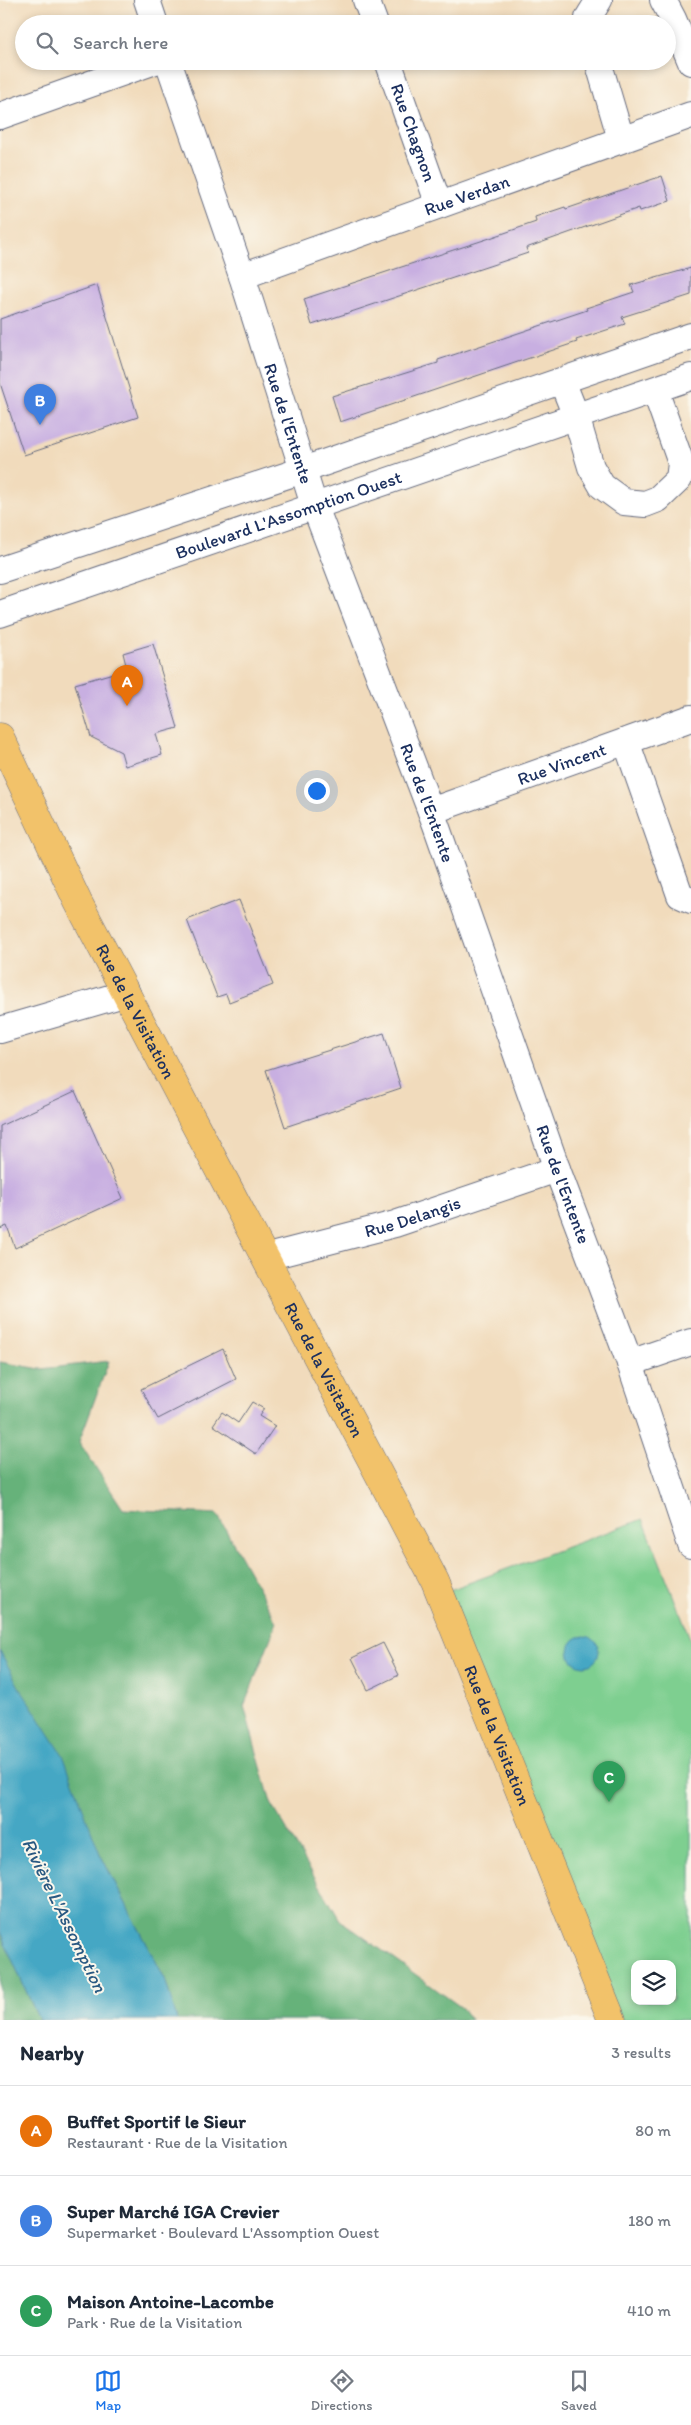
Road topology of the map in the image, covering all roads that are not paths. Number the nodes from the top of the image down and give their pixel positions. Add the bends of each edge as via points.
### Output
1 (147, 0) edge
2 (366, 0) edge
3 (599, 0) edge
4 (663, 0) edge
5 (152, 15) edge
6 (371, 15) edge
7 (590, 15) edge
8 (672, 15) edge
9 (676, 24) edge
10 (691, 62) edge
11 (130, 70) edge
12 (171, 70) edge
13 (391, 70) edge
14 (601, 70) edge
15 (691, 115) edge
16 (0, 116) edge
17 (621, 139) junction
18 (439, 205) junction
19 (242, 276) junction
20 (691, 336) edge
21 (691, 377) edge
22 (562, 381) junction
23 (655, 390) junction
24 (576, 416) junction
25 (303, 470) junction
26 (315, 506) junction
27 (0, 570) edge
28 (0, 614) edge
29 (691, 718) edge
30 (0, 737) edge
31 (626, 742) junction
32 (431, 811) junction
33 (691, 900) edge
34 (127, 993) junction
35 (0, 1030) edge
36 (558, 1169) junction
37 (267, 1258) junction
38 (691, 1342) edge
39 (630, 1363) junction
40 (691, 1545) edge
41 (612, 2020) edge

1 - 5 street
2 - 6 street
3 - 7 street
4 - 8 street
9 - 10 street
11 - 16 street
12 - 19 street, Rue de l'Entente
13 - 18 street, Rue Chagnon
14 - 17 street
15 - 17 street, Rue Verdan
17 - 18 street, Rue Verdan
18 - 19 street, Rue Verdan
19 - 25 street, Rue de l'Entente
20 - 22 street
21 - 23 street, Boulevard L'Assomption Ouest
22 - 24 street
22 - 25 street
23 - 24 street, Boulevard L'Assomption Ouest
23 - 24 street via 681,463 679,479 658,499 645,504 624,502 602,486 591,468
24 - 26 street, Boulevard L'Assomption Ouest
25 - 26 street, Rue de l'Entente
25 - 27 street
26 - 28 street, Boulevard L'Assomption Ouest
26 - 32 street, Rue de l'Entente
29 - 31 street, Rue Vincent
30 - 34 main road, Rue de la Visitation via 78,902
31 - 32 street, Rue Vincent
31 - 33 street via 680,895
32 - 36 street, Rue de l'Entente
34 - 35 street
34 - 37 main road, Rue de la Visitation
36 - 37 street, Rue Delangis via 395,1224
36 - 39 street, Rue de l'Entente
37 - 41 main road, Rue de la Visitation via 435,1581
38 - 39 street
39 - 40 street, Rue de l'Entente

